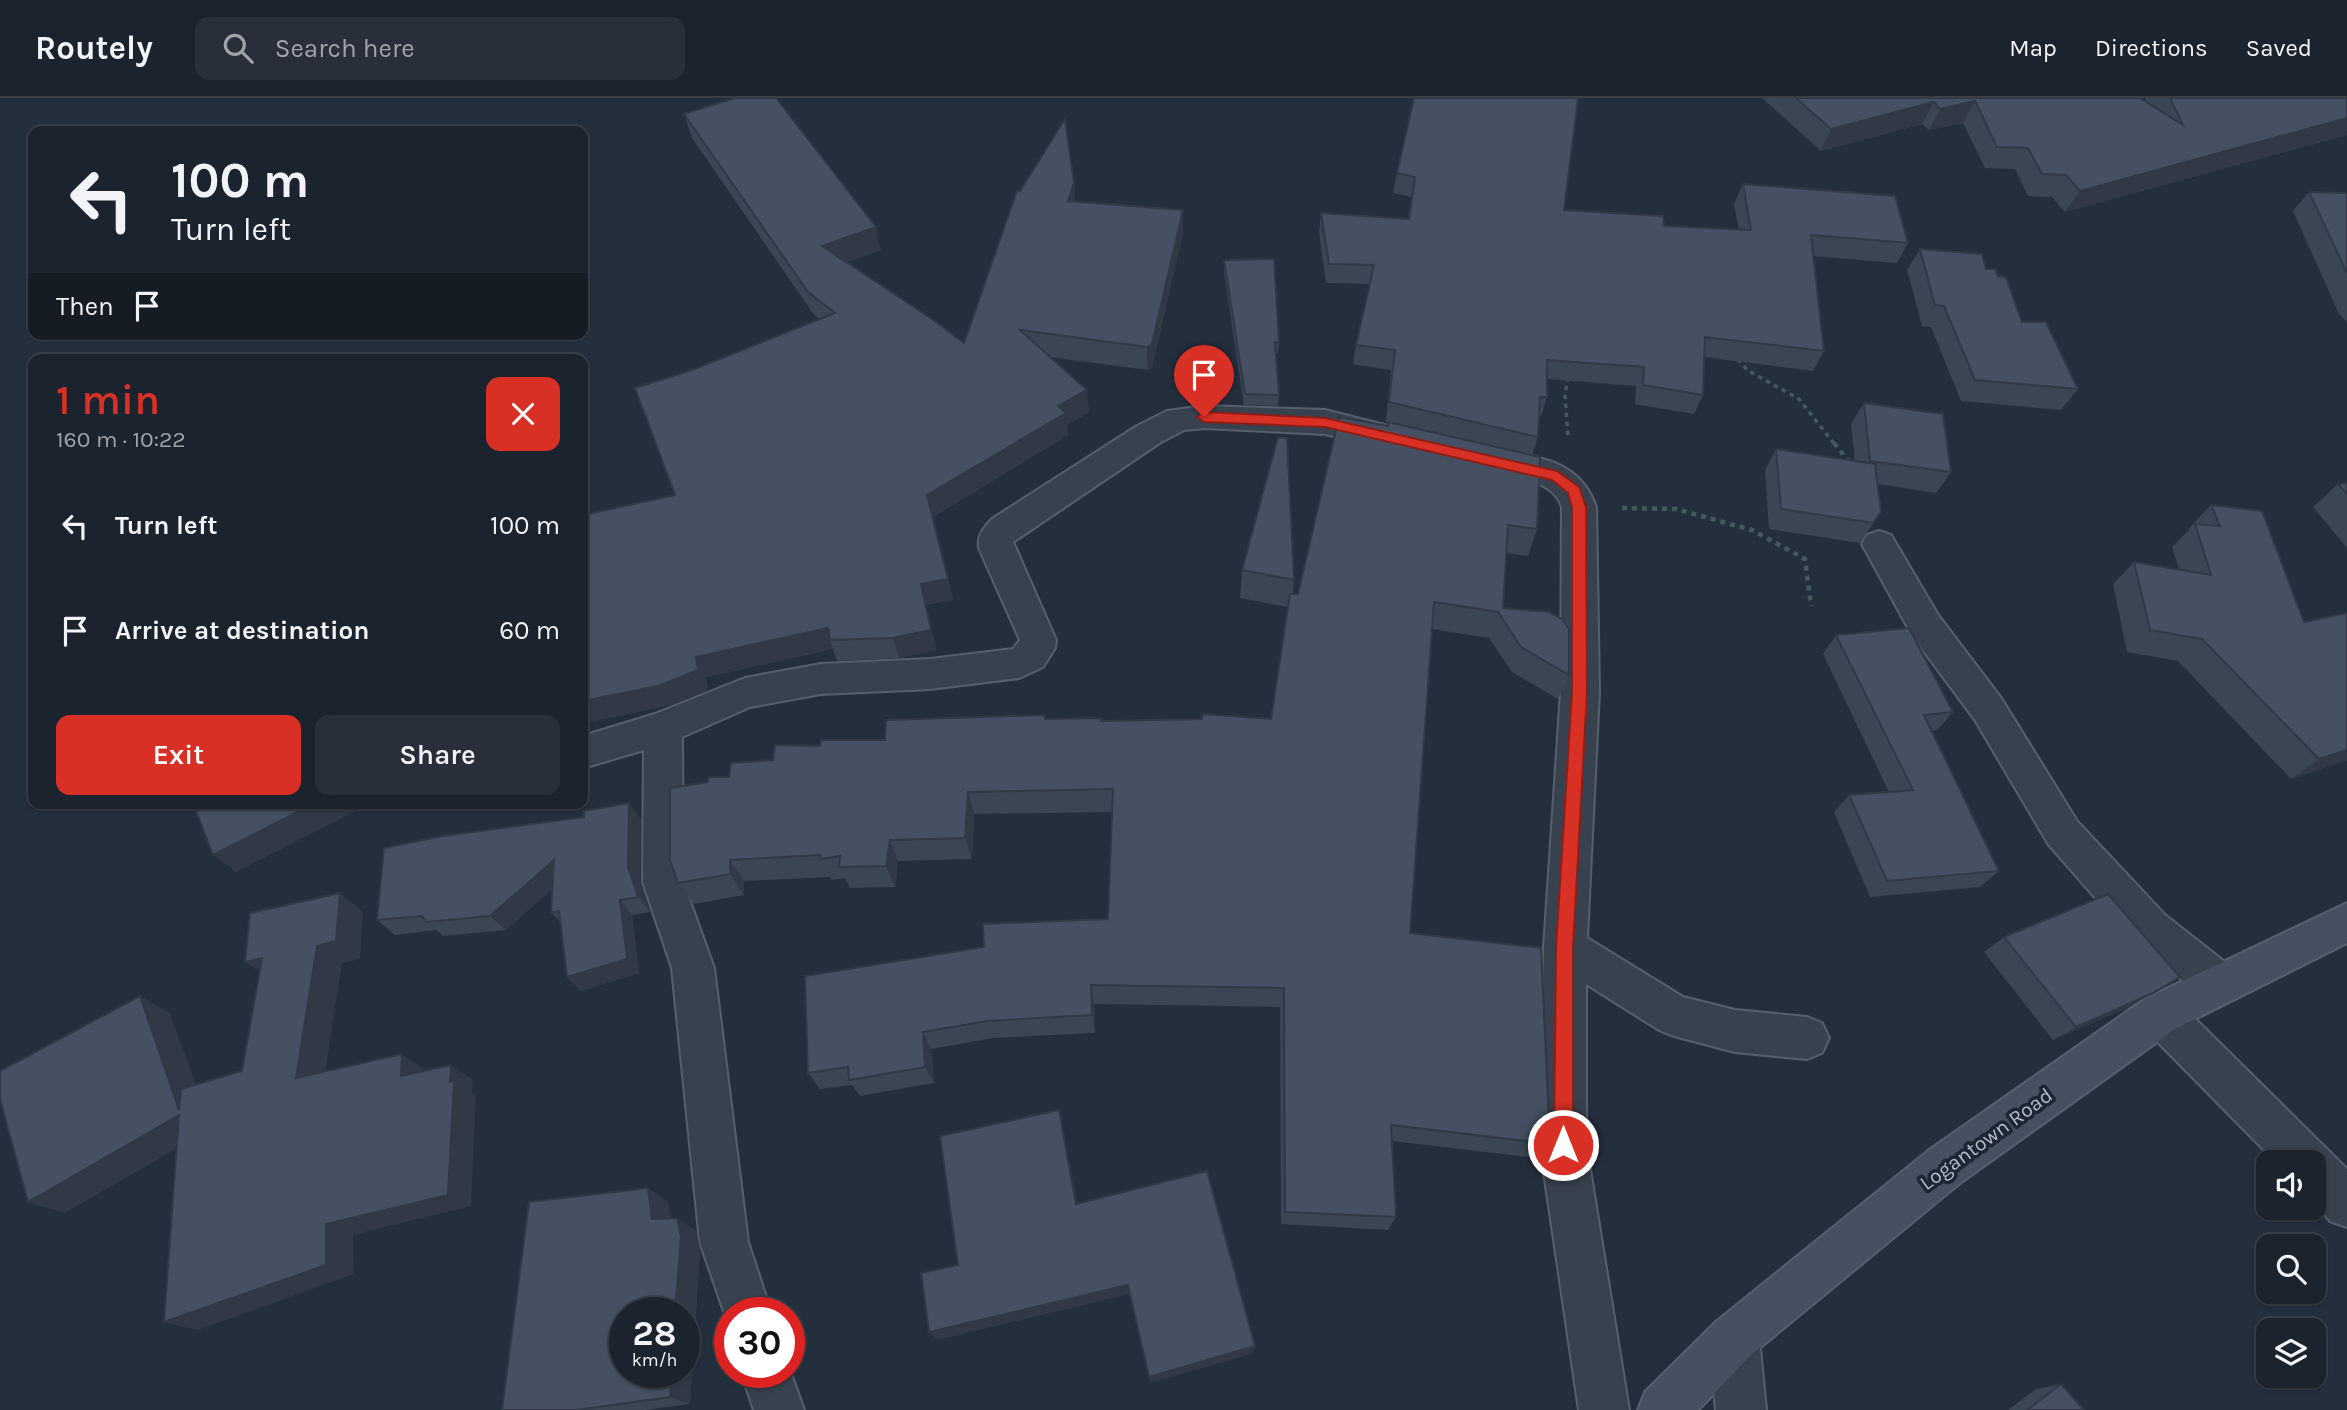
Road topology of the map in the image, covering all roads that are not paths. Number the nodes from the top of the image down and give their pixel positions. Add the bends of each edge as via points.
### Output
1 (1879, 544) edge
2 (663, 727) junction
3 (588, 750) edge
4 (2347, 922) edge
5 (1564, 948) junction
6 (2220, 984) junction
7 (2160, 1014) junction
8 (1807, 1038) dead end
9 (2296, 1150) edge
10 (2326, 1180) edge
11 (2347, 1204) edge
12 (742, 1297) edge
13 (1734, 1338) junction
14 (771, 1388) edge
15 (779, 1410) edge
16 (1604, 1410) edge
17 (1663, 1410) edge
18 (1741, 1410) edge

1 - 6 street via 1925,625 1987,709 2063,833 2150,929
2 - 3 street
2 - 5 street via 745,693 821,680 930,674 1025,660 1038,640 995,539 1015,521 1178,419 1325,422 1557,476 1574,496 1580,692
2 - 12 street via 663,882 693,968 724,1242
4 - 6 street, Logantown Road
5 - 8 street via 1674,1014 1734,1031
5 - 16 street via 1563,1145
6 - 7 street, Logantown Road
7 - 9 street
7 - 13 street, Logantown Road via 1944,1167
10 - 11 street
13 - 17 street, Logantown Road
13 - 18 street
14 - 15 street

